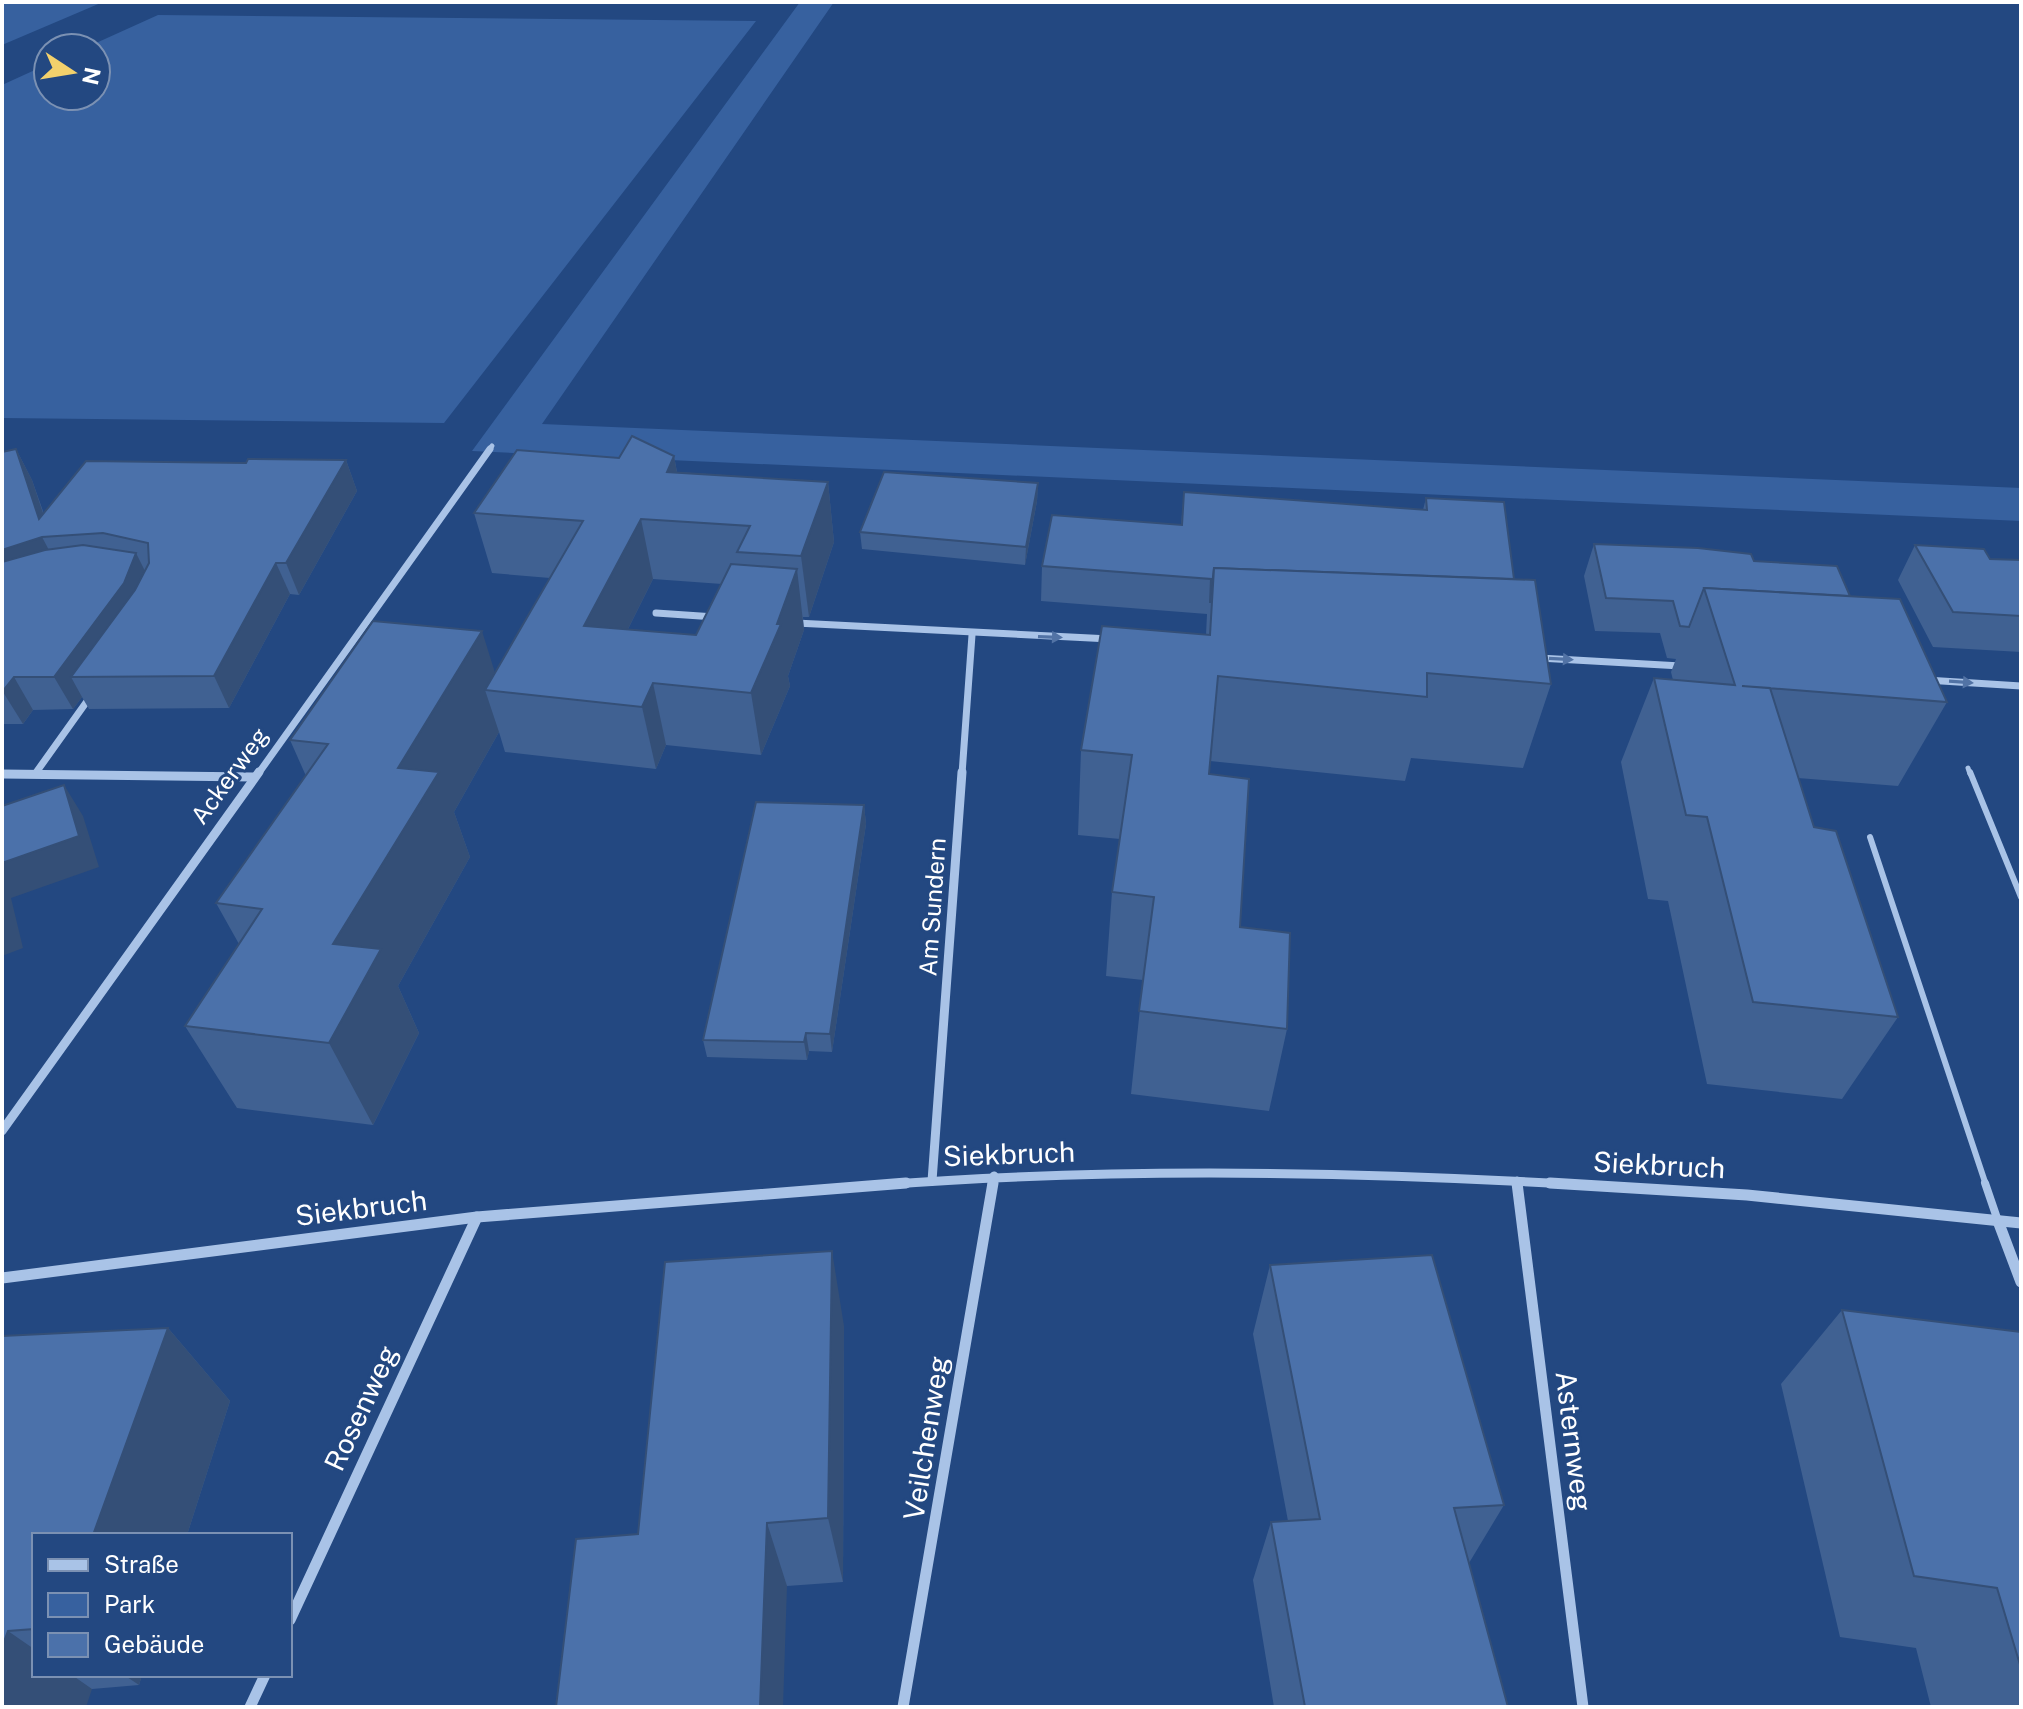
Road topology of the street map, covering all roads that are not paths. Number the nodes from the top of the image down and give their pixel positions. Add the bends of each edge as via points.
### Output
1 (492, 446) dead end
2 (656, 613) dead end
3 (719, 617) edge
4 (782, 622) edge
5 (972, 635) junction
6 (1122, 640) edge
7 (1522, 657) edge
8 (1695, 666) dead end
9 (1915, 679) edge
10 (2021, 686) edge
11 (95, 690) edge
12 (1968, 768) dead end
13 (2, 774) edge
14 (35, 774) junction
15 (253, 777) junction
16 (1870, 837) dead end
17 (2021, 897) edge
18 (2, 1131) edge
19 (994, 1176) junction
20 (932, 1181) junction
21 (1517, 1181) junction
22 (477, 1217) junction
23 (1998, 1221) junction
24 (2021, 1223) edge
25 (2, 1278) edge
26 (2021, 1282) edge
27 (292, 1616) edge
28 (264, 1677) edge
29 (250, 1707) edge
30 (903, 1707) edge
31 (1583, 1707) edge

1 - 15 street, Ackerweg
2 - 3 street
4 - 5 street
5 -> 6 street
5 - 20 street, Am Sundern
7 -> 8 street
9 -> 10 street
11 - 14 street
12 - 17 lane
13 - 14 street
14 - 15 street
15 - 18 street, Ackerweg
16 - 23 lane
19 - 20 street, Siekbruch
19 - 21 street, Siekbruch via 1231,1174
19 - 30 street, Veilchenweg
20 - 22 street, Siekbruch
21 - 23 street, Siekbruch via 1747,1195
21 - 31 street, Asternweg
22 - 25 street, Siekbruch
22 - 27 street, Rosenweg
23 - 24 street, Siekbruch
23 - 26 street
28 - 29 street

